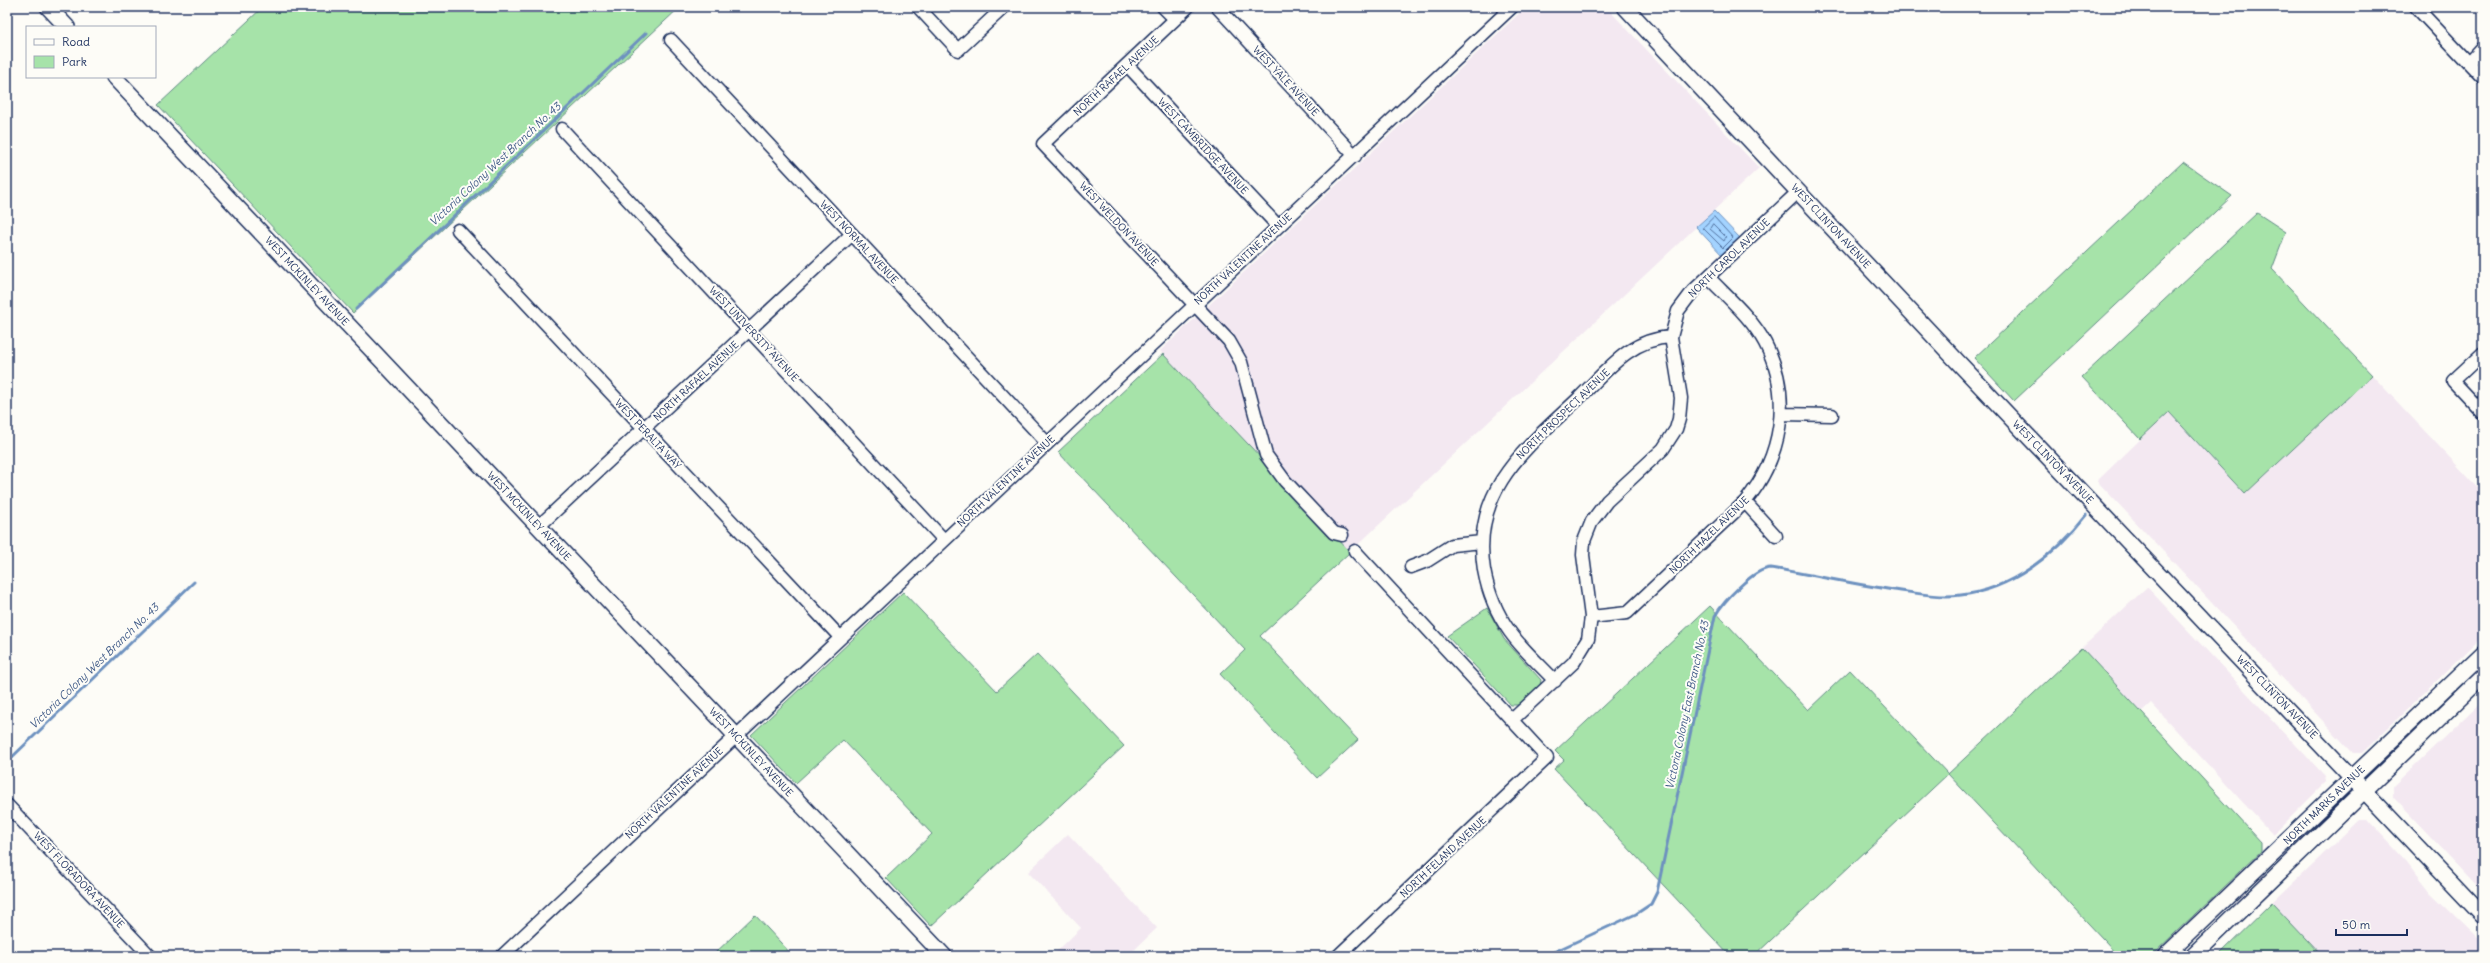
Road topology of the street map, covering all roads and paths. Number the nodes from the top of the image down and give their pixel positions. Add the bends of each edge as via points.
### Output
1 (48, 7) edge
2 (918, 7) edge
3 (1004, 7) edge
4 (1163, 7) edge
5 (1188, 7) edge
6 (1217, 7) edge
7 (1512, 7) edge
8 (1625, 7) edge
9 (2416, 7) edge
10 (1175, 19) junction
11 (66, 26) edge
12 (671, 40) dead end
13 (2483, 48) edge
14 (2469, 63) junction
15 (1128, 66) junction
16 (115, 78) edge
17 (2483, 78) edge
18 (562, 129) dead end
19 (1043, 144) joint
20 (1355, 156) junction
21 (1799, 191) junction
22 (1278, 226) junction
23 (458, 230) dead end
24 (852, 234) junction
25 (1708, 277) junction
26 (1194, 304) junction
27 (751, 330) junction
28 (1671, 337) junction
29 (2483, 353) edge
30 (2483, 412) edge
31 (1781, 414) junction
32 (1832, 415) dead end
33 (644, 430) junction
34 (1047, 443) junction
35 (1745, 502) junction
36 (539, 526) junction
37 (1342, 535) dead end
38 (1776, 536) dead end
39 (944, 540) junction
40 (1482, 542) junction
41 (1355, 551) dead end
42 (1411, 567) dead end
43 (1591, 617) junction
44 (840, 637) junction
45 (2483, 653) edge
46 (2483, 676) edge
47 (1555, 681) junction
48 (1512, 720) junction
49 (735, 736) junction
50 (2354, 777) junction
51 (2365, 790) junction
52 (7, 805) edge
53 (2483, 916) edge
54 (150, 956) edge
55 (502, 956) edge
56 (944, 956) edge
57 (1338, 956) edge
58 (2165, 956) edge
59 (2193, 956) edge

1 - 11 main road
2 - 3 street via 958,50
4 - 10 street
5 - 10 street, NORTH RAFAEL AVENUE
6 - 20 street, WEST YALE AVENUE
7 - 20 street, NORTH VALENTINE AVENUE
8 - 21 main road, WEST CLINTON AVENUE
9 - 14 street
10 - 15 street, NORTH RAFAEL AVENUE
12 - 24 street, WEST NORMAL AVENUE
13 - 14 street
14 - 17 street
15 - 19 street, NORTH RAFAEL AVENUE
15 - 22 street, WEST CAMBRIDGE AVENUE
16 - 36 main road, WEST MCKINLEY AVENUE
18 - 27 street, WEST UNIVERSITY AVENUE
19 - 26 street, WEST WELDON AVENUE
20 - 22 street, NORTH VALENTINE AVENUE
21 - 25 street, NORTH CAROL AVENUE
21 - 50 main road, WEST CLINTON AVENUE via 1956,360
22 - 26 street, NORTH VALENTINE AVENUE
23 - 33 street, WEST PERALTA WAY
24 - 27 street, NORTH RAFAEL AVENUE
24 - 34 street, WEST NORMAL AVENUE
25 - 28 street, NORTH CAROL AVENUE via 1684,300 1678,311
25 - 31 street, NORTH HAZEL AVENUE via 1745,316 1765,343 1777,372
26 - 34 street, NORTH VALENTINE AVENUE
26 - 37 street, WEST WELDON AVENUE via 1229,341 1241,362 1266,455 1290,486 1334,533
27 - 33 street, NORTH RAFAEL AVENUE
27 - 39 street, WEST UNIVERSITY AVENUE
28 - 40 street, NORTH PROSPECT AVENUE via 1650,340 1627,352 1525,449 1495,489 1486,515
28 - 43 street, NORTH CAROL AVENUE via 1681,398 1679,419 1671,439 1663,449 1607,501 1587,530 1583,555
29 - 30 street via 2453,381
31 - 32 street
31 - 35 street, NORTH HAZEL AVENUE via 1776,449 1768,468
33 - 36 street, NORTH RAFAEL AVENUE
33 - 44 street, WEST PERALTA WAY
34 - 39 street, NORTH VALENTINE AVENUE
35 - 38 street
35 - 43 street, NORTH HAZEL AVENUE via 1627,613
36 - 49 main road, WEST MCKINLEY AVENUE
39 - 44 street, NORTH VALENTINE AVENUE
40 - 42 street via 1452,545 1427,562
40 - 47 street via 1486,578 1502,619 1520,644
41 - 48 street
43 - 47 street, NORTH CAROL AVENUE via 1588,639 1582,652
44 - 49 street, NORTH VALENTINE AVENUE
45 - 50 main road, NORTH MARKS AVENUE
46 - 51 main road, NORTH MARKS AVENUE
47 - 48 street, NORTH CAROL AVENUE
48 - 57 street, NORTH FELAND AVENUE via 1547,758
49 - 55 street, NORTH VALENTINE AVENUE
49 - 56 main road, WEST MCKINLEY AVENUE
50 - 51 main road, WEST CLINTON AVENUE
50 - 58 main road, NORTH MARKS AVENUE
51 - 53 main road, WEST CLINTON AVENUE
51 - 59 main road, NORTH MARKS AVENUE
52 - 54 street, WEST FLORADORA AVENUE

